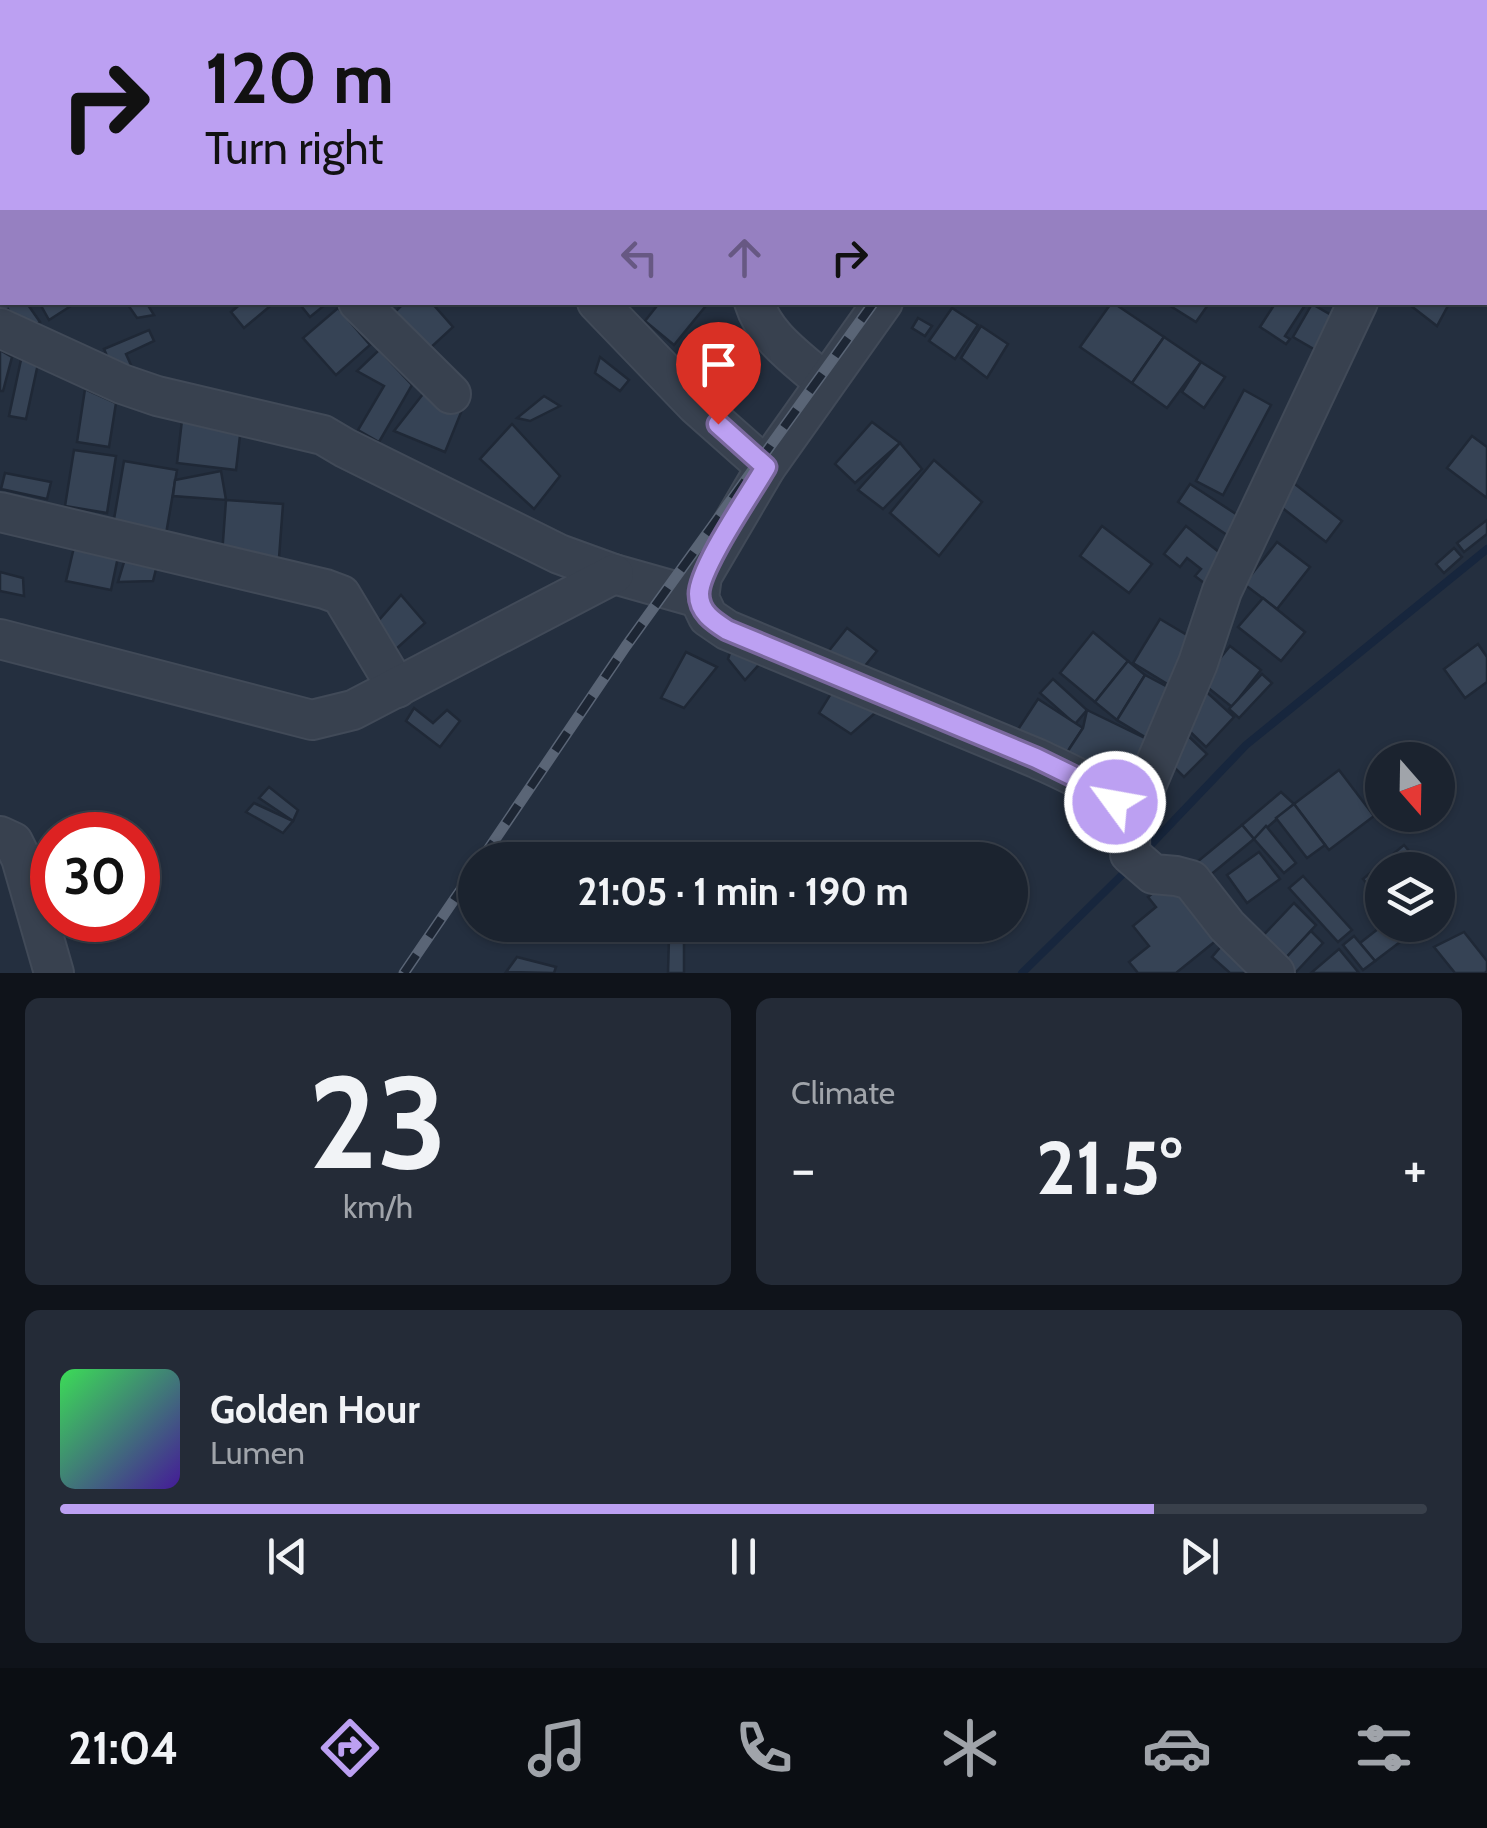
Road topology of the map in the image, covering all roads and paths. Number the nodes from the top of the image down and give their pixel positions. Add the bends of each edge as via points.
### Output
1 (361, 305) edge
2 (600, 305) edge
3 (755, 305) edge
4 (881, 305) edge
5 (1357, 305) edge
6 (0, 328) edge
7 (825, 383) junction
8 (452, 394) dead end
9 (766, 467) junction
10 (0, 512) edge
11 (614, 574) junction
12 (699, 598) junction
13 (0, 640) edge
14 (397, 688) junction
15 (0, 836) edge
16 (1138, 850) junction
17 (54, 973) edge
18 (1275, 973) edge

1 - 8 street
2 - 9 street
3 - 7 street via 775,339
4 - 7 street
5 - 16 street via 1222,590
6 - 11 street via 157,396 323,435 559,554
7 - 9 street
9 - 12 street via 702,576
10 - 14 street via 342,595
11 - 12 street
11 - 14 street
12 - 16 street via 708,617 727,630 1081,780 1128,816
13 - 14 street via 312,720 353,710
15 - 17 street via 14,842 21,858
16 - 18 street via 1191,880

